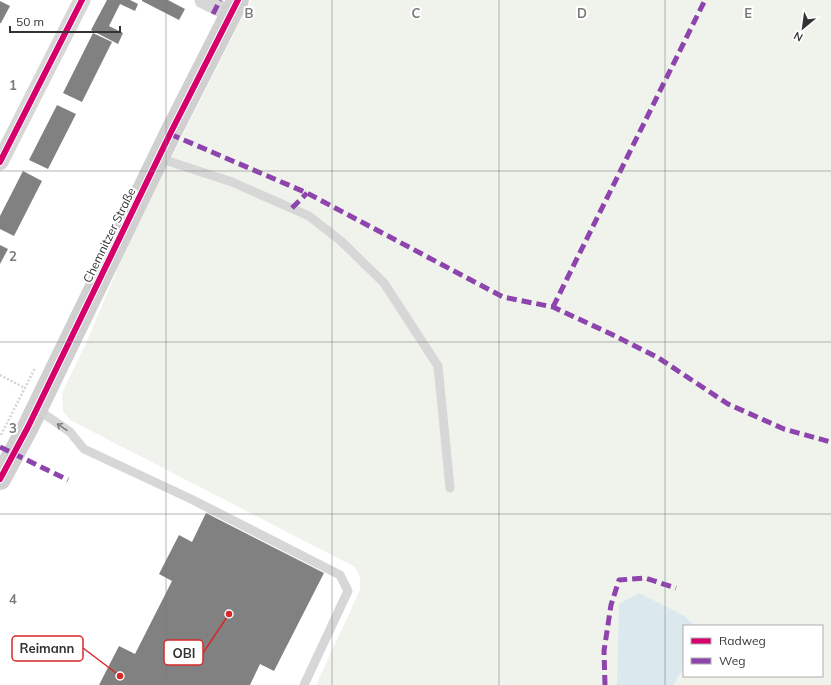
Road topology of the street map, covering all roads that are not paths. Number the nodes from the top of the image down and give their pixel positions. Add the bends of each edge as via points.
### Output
1 (82, 0) edge
2 (203, 0) edge
3 (235, 7) edge
4 (159, 158) junction
5 (0, 162) edge
6 (37, 409) junction
7 (0, 479) edge
8 (450, 488) dead end
9 (304, 685) edge

1 - 5 street
2 - 3 street
3 - 4 main road, Chemnitzer Straße
4 - 6 main road, Chemnitzer Straße
4 - 8 lane via 232,182 309,216 341,241 384,283 438,366
6 - 7 main road, Chemnitzer Straße
9 -> 6 lane via 348,591 340,575 192,499 84,449 70,432

